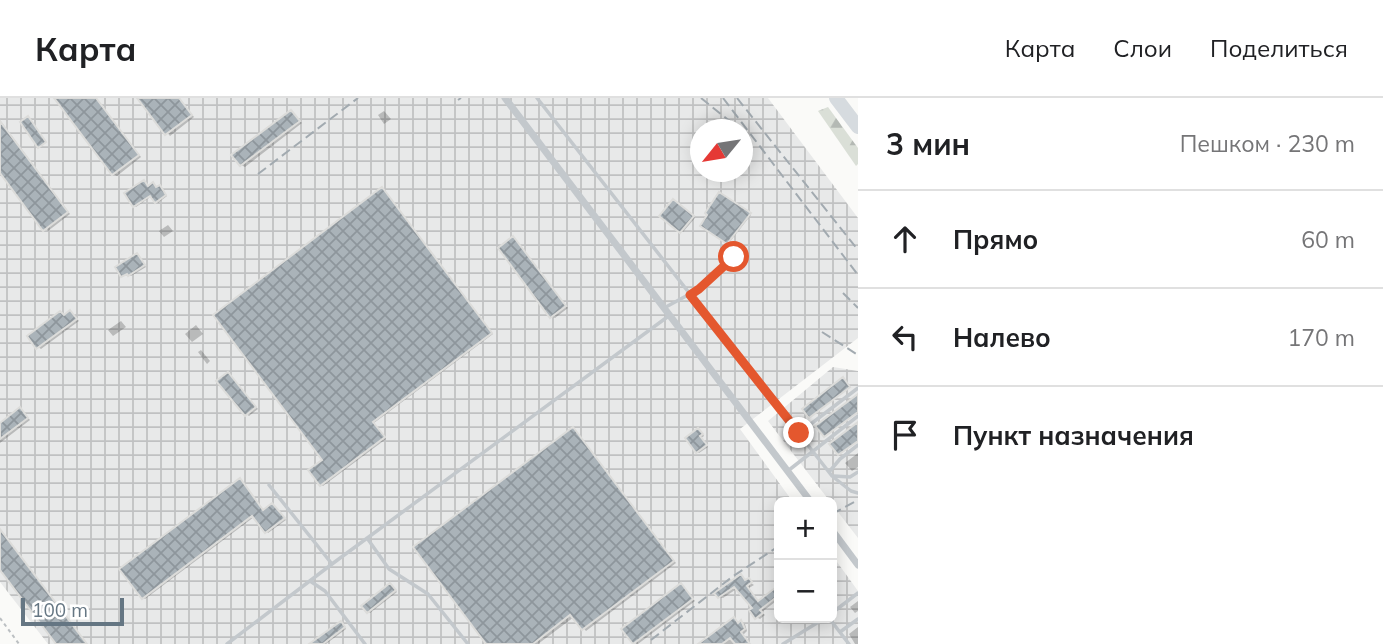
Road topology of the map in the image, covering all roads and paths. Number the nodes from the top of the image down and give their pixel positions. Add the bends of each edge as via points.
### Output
1 (505, 98) edge
2 (537, 98) edge
3 (836, 98) edge
4 (848, 98) edge
5 (858, 111) edge
6 (858, 127) edge
7 (734, 257) dead end
8 (690, 295) junction
9 (664, 308) junction
10 (670, 315) junction
11 (858, 388) edge
12 (858, 416) edge
13 (799, 433) junction
14 (858, 445) edge
15 (812, 450) junction
16 (787, 471) junction
17 (858, 472) edge
18 (831, 474) junction
19 (269, 485) dead end
20 (858, 493) edge
21 (807, 497) edge
22 (837, 537) edge
23 (367, 538) junction
24 (332, 564) junction
25 (858, 565) edge
26 (310, 581) junction
27 (858, 593) edge
28 (837, 609) edge
29 (0, 618) edge
30 (858, 619) edge
31 (819, 623) edge
32 (832, 623) edge
33 (840, 632) junction
34 (19, 644) edge
35 (227, 644) edge
36 (365, 644) edge
37 (468, 644) edge
38 (783, 644) edge
39 (849, 644) edge

1 - 9 street
2 - 8 lane
3 - 6 highway
4 - 5 highway
7 - 8 lane
8 - 9 lane
8 - 13 lane
9 - 10 street
10 - 16 street
10 - 23 lane
11 - 13 lane
12 - 15 lane
13 - 15 lane
14 - 18 lane via 840,459
15 - 16 lane
15 - 18 lane
16 - 21 street
17 - 18 lane via 850,477
18 - 20 lane
19 - 24 lane
22 - 25 street
23 - 24 lane
23 - 37 lane via 389,569 428,594
24 - 26 lane
26 - 35 lane
26 - 36 lane via 325,592
27 - 28 lane
29 - 34 path
30 - 33 lane
31 - 38 lane
32 - 33 lane
33 - 39 lane

